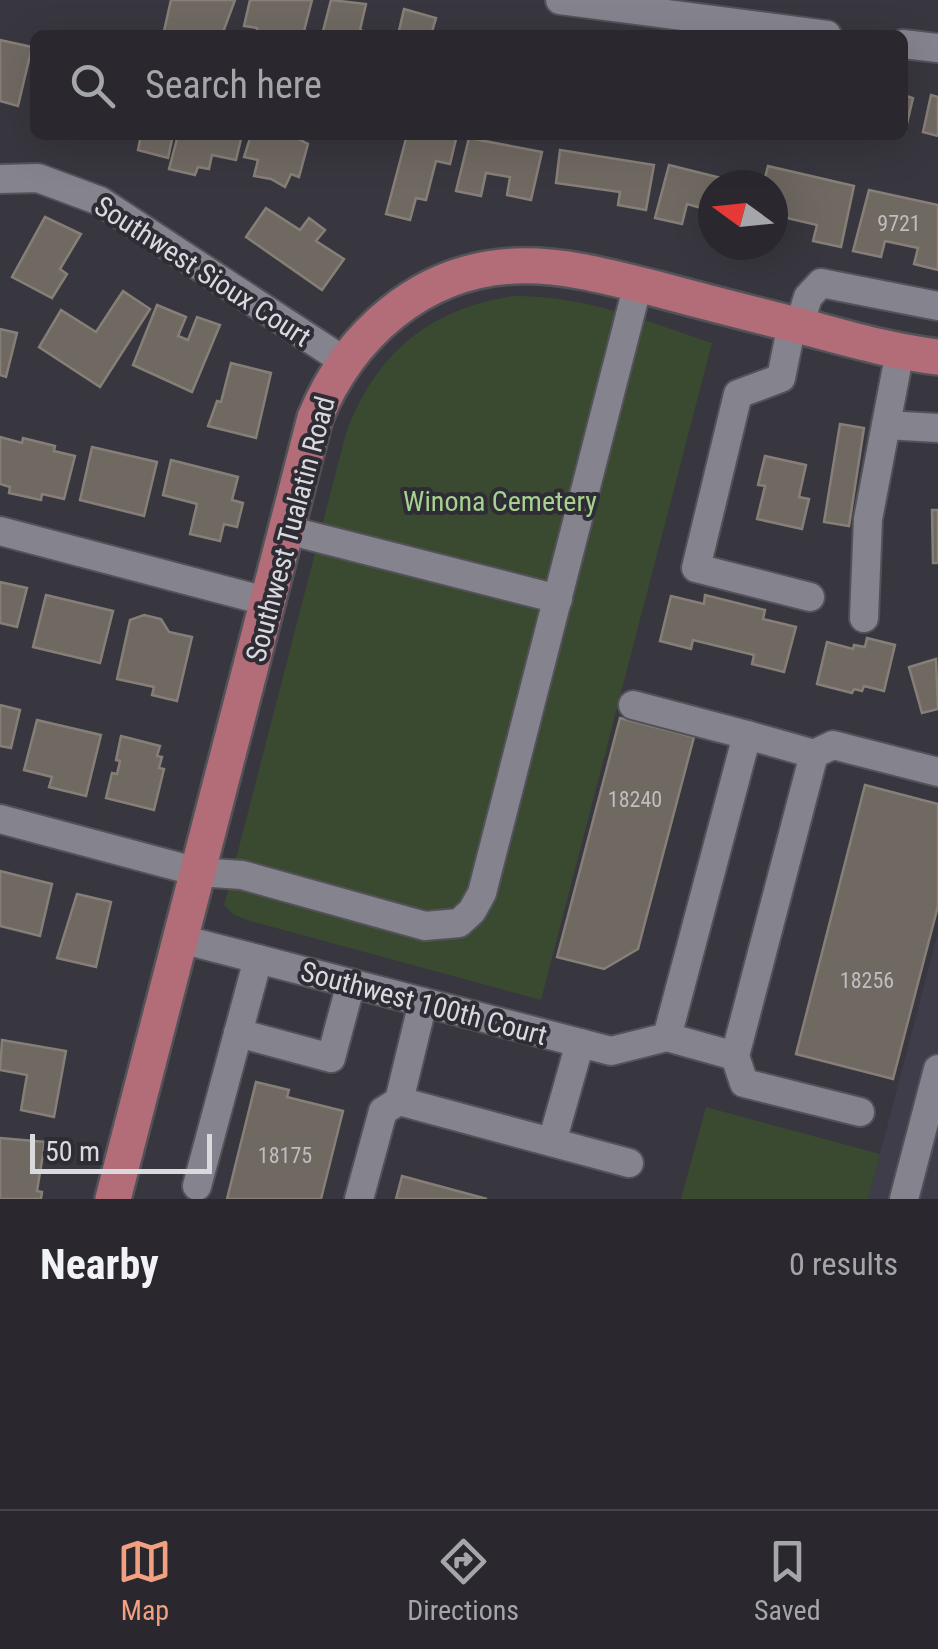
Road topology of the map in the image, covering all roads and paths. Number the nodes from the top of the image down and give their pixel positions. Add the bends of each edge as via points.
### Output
1 (560, 0) edge
2 (784, 30) edge
3 (908, 45) edge
4 (938, 48) edge
5 (0, 179) edge
6 (638, 284) junction
7 (938, 306) edge
8 (796, 325) junction
9 (900, 351) junction
10 (938, 357) edge
11 (344, 361) junction
12 (886, 425) junction
13 (938, 428) edge
14 (287, 530) junction
15 (0, 531) edge
16 (810, 597) dead end
17 (558, 599) junction
18 (269, 602) junction
19 (864, 618) dead end
20 (633, 705) dead end
21 (746, 735) junction
22 (814, 754) junction
23 (938, 772) edge
24 (0, 819) edge
25 (198, 872) junction
26 (180, 939) junction
27 (258, 960) junction
28 (350, 984) junction
29 (423, 1002) junction
30 (238, 1032) junction
31 (667, 1037) junction
32 (580, 1043) junction
33 (735, 1056) junction
34 (938, 1069) edge
35 (399, 1102) junction
36 (860, 1112) dead end
37 (552, 1142) junction
38 (629, 1162) dead end
39 (197, 1186) dead end
40 (113, 1199) edge
41 (359, 1199) edge
42 (904, 1199) edge

1 - 2 street
3 - 4 street
5 - 11 street, Southwest Sioux Court via 38,178 100,201
6 - 8 main road, Southwest Tualatin Road
6 - 11 main road, Southwest Tualatin Road via 533,266 464,275 395,310
6 - 17 street
7 - 8 street via 821,283
8 - 9 main road, Southwest Tualatin Road
8 - 16 street via 782,378 738,394 696,568
9 - 10 main road, Southwest Tualatin Road
9 - 12 street
11 - 14 main road, Southwest Tualatin Road via 316,418
12 - 13 street
12 - 19 street via 868,520
14 - 17 street
14 - 18 main road, Southwest Tualatin Road
15 - 18 street
17 - 25 street via 482,893 459,923 425,926 242,875
18 - 25 main road, Southwest Tualatin Road
20 - 21 street
21 - 22 street
21 - 31 street
22 - 23 street via 833,745
22 - 33 street
24 - 25 street
25 - 26 main road, Southwest Tualatin Road
26 - 27 street, Southwest 100th Court
26 - 40 main road, Southwest Tualatin Road
27 - 28 street, Southwest 100th Court
27 - 30 street
28 - 29 street, Southwest 100th Court
28 - 30 street via 331,1058
29 - 32 street, Southwest 100th Court
29 - 35 street
30 - 39 street
31 - 32 street, Southwest 100th Court via 611,1051
31 - 33 street
32 - 37 street
33 - 36 street via 744,1083
34 - 42 street
35 - 37 street
35 - 41 street via 383,1111
37 - 38 street

